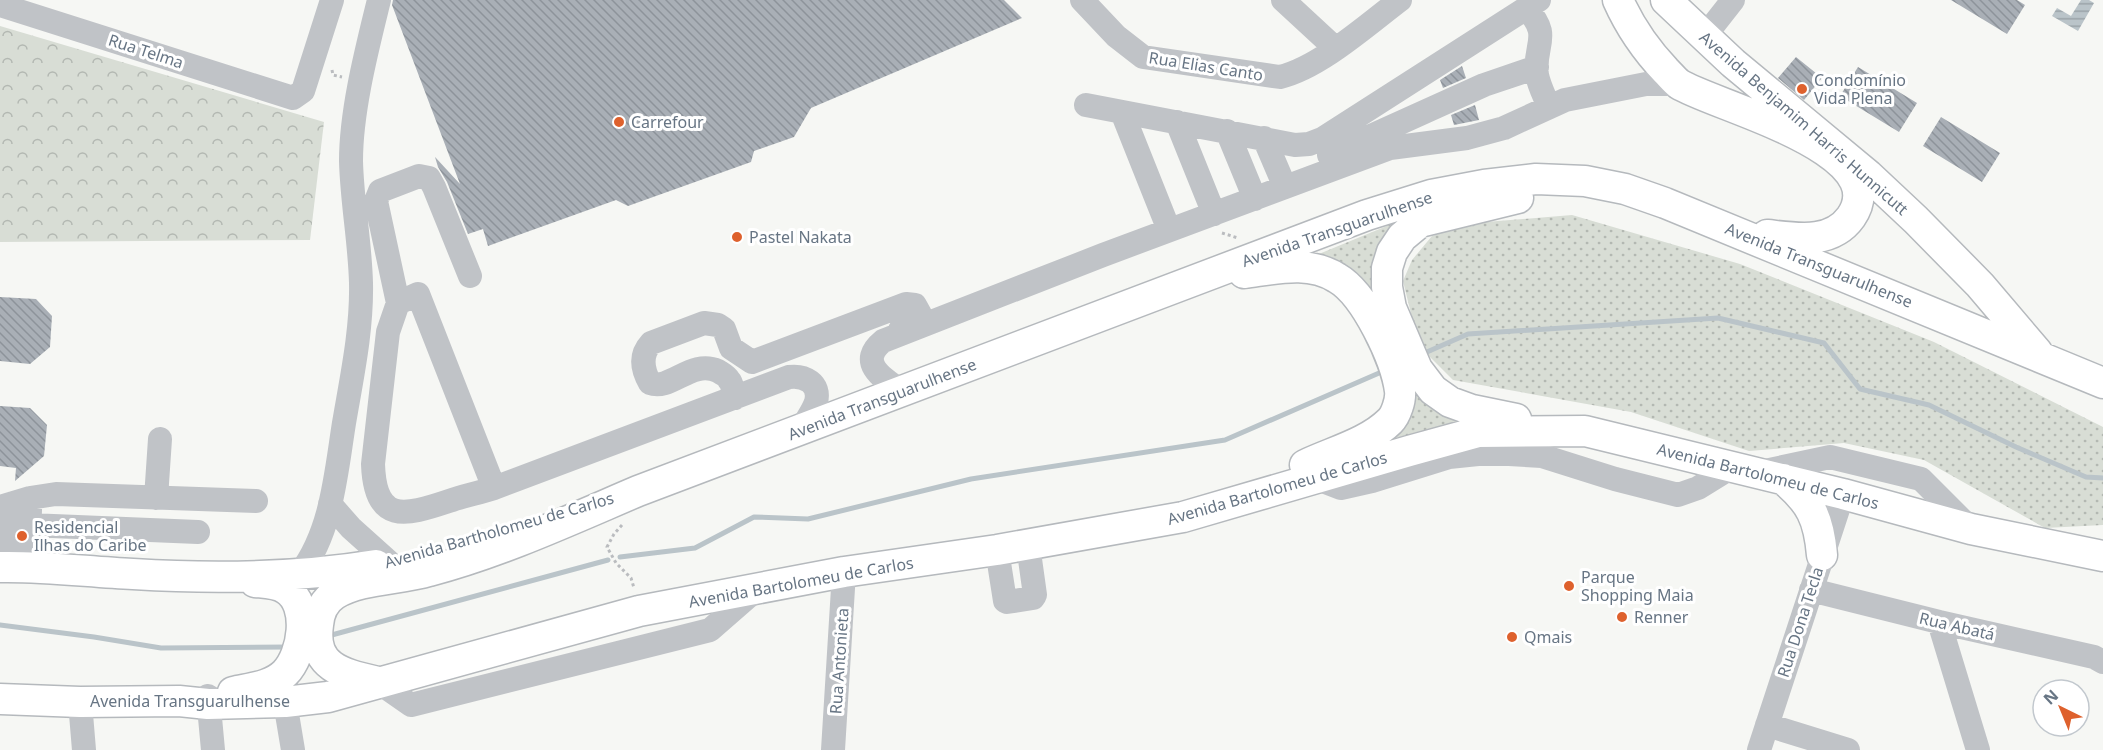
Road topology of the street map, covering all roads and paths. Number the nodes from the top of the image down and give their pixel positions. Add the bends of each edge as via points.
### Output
1 (332, 0) edge
2 (379, 0) edge
3 (1082, 0) edge
4 (1283, 0) edge
5 (1400, 0) edge
6 (1618, 0) edge
7 (1733, 0) edge
8 (1667, 1) edge
9 (0, 4) edge
10 (1533, 4) edge
11 (1704, 37) junction
12 (1335, 48) junction
13 (334, 60) dead end
14 (1733, 63) junction
15 (1537, 67) junction
16 (362, 80) junction
17 (1678, 84) junction
18 (1086, 105) dead end
19 (1549, 107) junction
20 (1122, 112) junction
21 (1177, 122) junction
22 (1227, 131) junction
23 (1264, 138) junction
24 (1309, 144) junction
25 (1316, 176) junction
26 (1585, 181) junction
27 (1285, 187) junction
28 (1255, 199) junction
29 (1214, 222) junction
30 (1169, 230) junction
31 (1740, 233) junction
32 (1245, 237) dead end
33 (470, 276) dead end
34 (1157, 294) junction
35 (403, 305) junction
36 (883, 341) junction
37 (2042, 359) junction
38 (2103, 383) edge
39 (903, 392) junction
40 (735, 398) junction
41 (802, 429) junction
42 (1585, 431) junction
43 (160, 439) dead end
44 (1758, 473) junction
45 (1315, 478) junction
46 (494, 488) junction
47 (638, 491) junction
48 (1843, 494) junction
49 (156, 498) junction
50 (256, 501) dead end
51 (14, 503) edge
52 (330, 504) junction
53 (1183, 517) junction
54 (625, 522) dead end
55 (30, 525) junction
56 (1971, 530) junction
57 (198, 532) dead end
58 (1028, 545) junction
59 (998, 550) junction
60 (1822, 555) junction
61 (2103, 556) edge
62 (390, 563) junction
63 (12, 567) edge
64 (844, 572) junction
65 (300, 573) junction
66 (226, 577) junction
67 (757, 589) junction
68 (1811, 590) junction
69 (639, 611) junction
70 (1939, 622) junction
71 (2103, 662) edge
72 (378, 682) junction
73 (0, 699) edge
74 (198, 701) junction
75 (80, 702) junction
76 (285, 702) junction
77 (1767, 725) junction
78 (84, 750) edge
79 (213, 750) edge
80 (294, 750) edge
81 (833, 750) edge
82 (1759, 750) edge
83 (1848, 750) edge
84 (1977, 750) edge

1 - 9 street, Rua Telma via 303,91 293,98
2 - 16 street
3 - 12 street, Rua Elias Canto via 1116,36 1143,57 1280,77 1301,70
4 - 12 street
5 - 12 street
6 - 17 main road, Avenida Benjamim Harris Hunnicutt via 1636,35
7 - 11 street
8 - 11 main road, Avenida Benjamim Harris Hunnicutt
10 - 15 street via 1541,29
10 - 24 street
11 - 14 main road, Avenida Benjamim Harris Hunnicutt
13 - 16 path via 333,75
14 - 17 main road via 1714,79
14 - 37 main road, Avenida Benjamim Harris Hunnicutt via 1916,220 1980,285
15 - 19 street
15 - 25 street via 1484,85 1332,154
16 - 52 street via 351,160 361,283 359,335
17 - 19 street via 1628,87
17 - 31 main road, Avenida Benjamim Harris Hunnicutt via 1825,149 1850,174 1856,187 1859,199 1855,211 1835,232 1804,238
18 - 20 street
19 - 25 street via 1504,128 1467,138 1390,148
20 - 21 street
20 - 30 street
21 - 22 street
21 - 29 street
22 - 23 street
22 - 28 street
23 - 24 street
23 - 27 street
24 - 25 street
25 - 27 street
26 - 31 main road, Avenida Transguarulhense via 1655,199
26 - 34 main road, Avenida Transguarulhense via 1536,179 1431,195
26 - 42 main road via 1420,222 1402,237 1387,268 1391,308 1418,369 1433,390 1472,410
27 - 28 street
28 - 29 street
29 - 30 street
29 - 32 path via 1227,236
30 - 36 street
31 - 37 main road, Avenida Transguarulhense
33 - 35 street via 429,178 419,176 380,191 376,201
34 - 39 main road, Avenida Transguarulhense
34 - 53 main road via 1214,278 1302,267 1337,277 1349,286 1376,324 1401,393 1390,420 1365,438
35 - 46 street
35 - 46 street via 388,332 373,464 374,483 381,500 402,514
36 - 39 street via 871,355 873,366 881,378
36 - 40 street via 920,315 915,305 906,304 752,362 731,348 724,329 704,323 651,343 645,350 642,358 650,382 660,384 693,369 710,368 730,380
37 - 38 main road, Avenida Benjamim Harris Hunnicutt
39 - 41 main road, Avenida Transguarulhense
40 - 41 street via 789,377 807,378 817,392
40 - 46 street
41 - 47 main road, Avenida Transguarulhense
42 - 44 main road, Avenida Bartolomeu de Carlos
42 - 45 main road, Avenida Bartolomeu de Carlos via 1478,432
43 - 49 street
44 - 45 street via 1678,495 1542,456 1478,454 1449,457 1341,488
44 - 48 main road, Avenida Bartolomeu de Carlos
44 - 56 street via 1830,457 1921,479
44 - 60 main road via 1803,497 1819,529
45 - 53 main road, Avenida Bartolomeu de Carlos
47 - 62 main road, Avenida Bartholomeu de Carlos
47 - 72 main road via 481,555 336,594 319,614 319,650 335,670
48 - 56 main road, Avenida Bartolomeu de Carlos
48 - 60 street, Rua Dona Tecla
49 - 50 street
49 - 51 street via 56,494
51 - 55 street
51 - 63 street
52 - 62 street
52 - 65 street via 312,558
53 - 58 main road, Avenida Bartolomeu de Carlos
54 - 69 path via 607,547 631,578
55 - 57 street
55 - 63 street
56 - 61 main road, Avenida Bartolomeu de Carlos
58 - 59 main road, Avenida Bartolomeu de Carlos
58 - 59 street via 1033,598 1005,601
59 - 64 main road, Avenida Bartolomeu de Carlos
60 - 68 street, Rua Dona Tecla
62 - 65 main road, Avenida Bartholomeu de Carlos
63 - 66 main road, Avenida Bartholomeu de Carlos
64 - 67 main road, Avenida Bartolomeu de Carlos
64 - 81 street, Rua Antonieta
65 - 66 main road, Avenida Bartholomeu de Carlos
66 - 74 main road via 277,585 293,596 302,615 299,651 283,675 267,685
67 - 69 main road, Avenida Bartolomeu de Carlos
67 - 72 street via 710,630 411,705
68 - 70 street, Rua Abatá
68 - 77 street, Rua Dona Tecla
69 - 72 main road, Avenida Bartolomeu de Carlos
70 - 71 street, Rua Abatá
70 - 84 street
72 - 76 main road, Avenida Transguarulhense via 328,697
73 - 75 main road, Avenida Transguarulhense
74 - 75 main road, Avenida Transguarulhense
74 - 76 main road, Avenida Transguarulhense
74 - 79 street
75 - 78 street
76 - 80 street
77 - 82 street, Rua Dona Tecla
77 - 83 street

